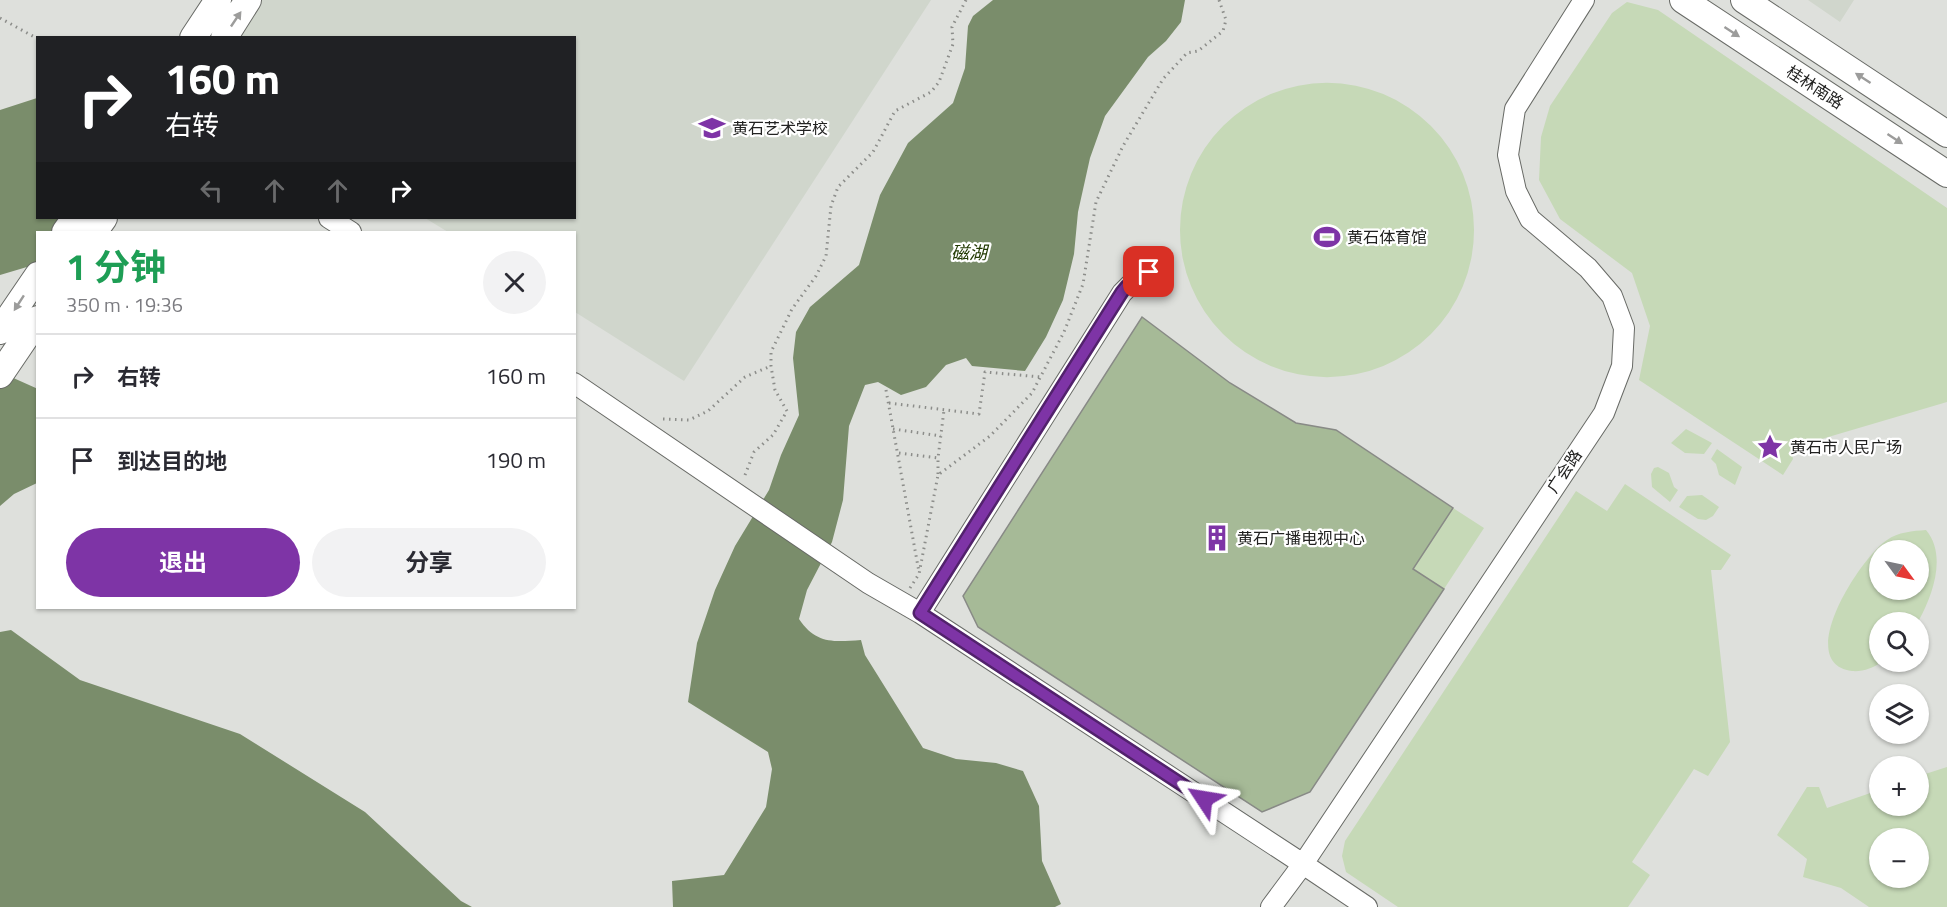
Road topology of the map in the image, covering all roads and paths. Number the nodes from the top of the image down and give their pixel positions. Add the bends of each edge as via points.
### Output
1 (218, 0) edge
2 (249, 0) edge
3 (966, 0) edge
4 (1219, 0) edge
5 (1584, 0) edge
6 (1683, 0) edge
7 (1751, 2) edge
8 (0, 18) edge
9 (194, 36) edge
10 (225, 36) edge
11 (36, 38) edge
12 (1947, 134) edge
13 (1947, 174) edge
14 (331, 219) edge
15 (349, 231) edge
16 (1149, 272) dead end
17 (36, 277) edge
18 (36, 322) edge
19 (0, 332) edge
20 (771, 366) junction
21 (0, 375) edge
22 (1041, 377) junction
23 (576, 384) edge
24 (886, 390) dead end
25 (889, 403) junction
26 (944, 410) junction
27 (663, 419) dead end
28 (893, 429) junction
29 (941, 436) junction
30 (898, 453) junction
31 (938, 458) junction
32 (745, 474) dead end
33 (938, 475) junction
34 (919, 574) junction
35 (910, 586) dead end
36 (920, 613) junction
37 (1303, 864) junction
38 (1271, 907) edge
39 (1367, 907) edge

1 - 9 main road
10 -> 2 main road
3 - 20 path via 952,27 953,44 939,82 931,92 895,111 873,152 838,187 831,206 826,256 782,327 771,351
4 - 22 path via 1226,20 1223,31 1198,51 1187,53 1163,79 1096,202 1083,284
5 - 37 street, 广会路 via 1515,109 1508,155 1516,190 1530,219 1588,268 1612,296 1624,328 1622,366 1604,413
6 -> 13 main road, 桂林南路
12 -> 7 main road, 桂林南路
8 - 11 path
14 - 15 street
16 - 36 street via 1122,292
17 -> 19 main road
18 - 21 main road
20 - 27 path via 745,377 708,411 689,420
20 - 32 path via 775,390 787,411 773,435 754,452
22 - 26 path via 985,372 979,414
22 - 33 path via 1032,393 990,436
23 - 36 street via 868,583
24 - 25 path
25 - 26 path
25 - 28 path
26 - 29 path
28 - 29 path
28 - 30 path
29 - 31 path
30 - 31 path
30 - 34 path
31 - 33 path
33 - 34 path
34 - 35 path
36 - 37 street
37 - 38 street, 广会路
37 - 39 street

